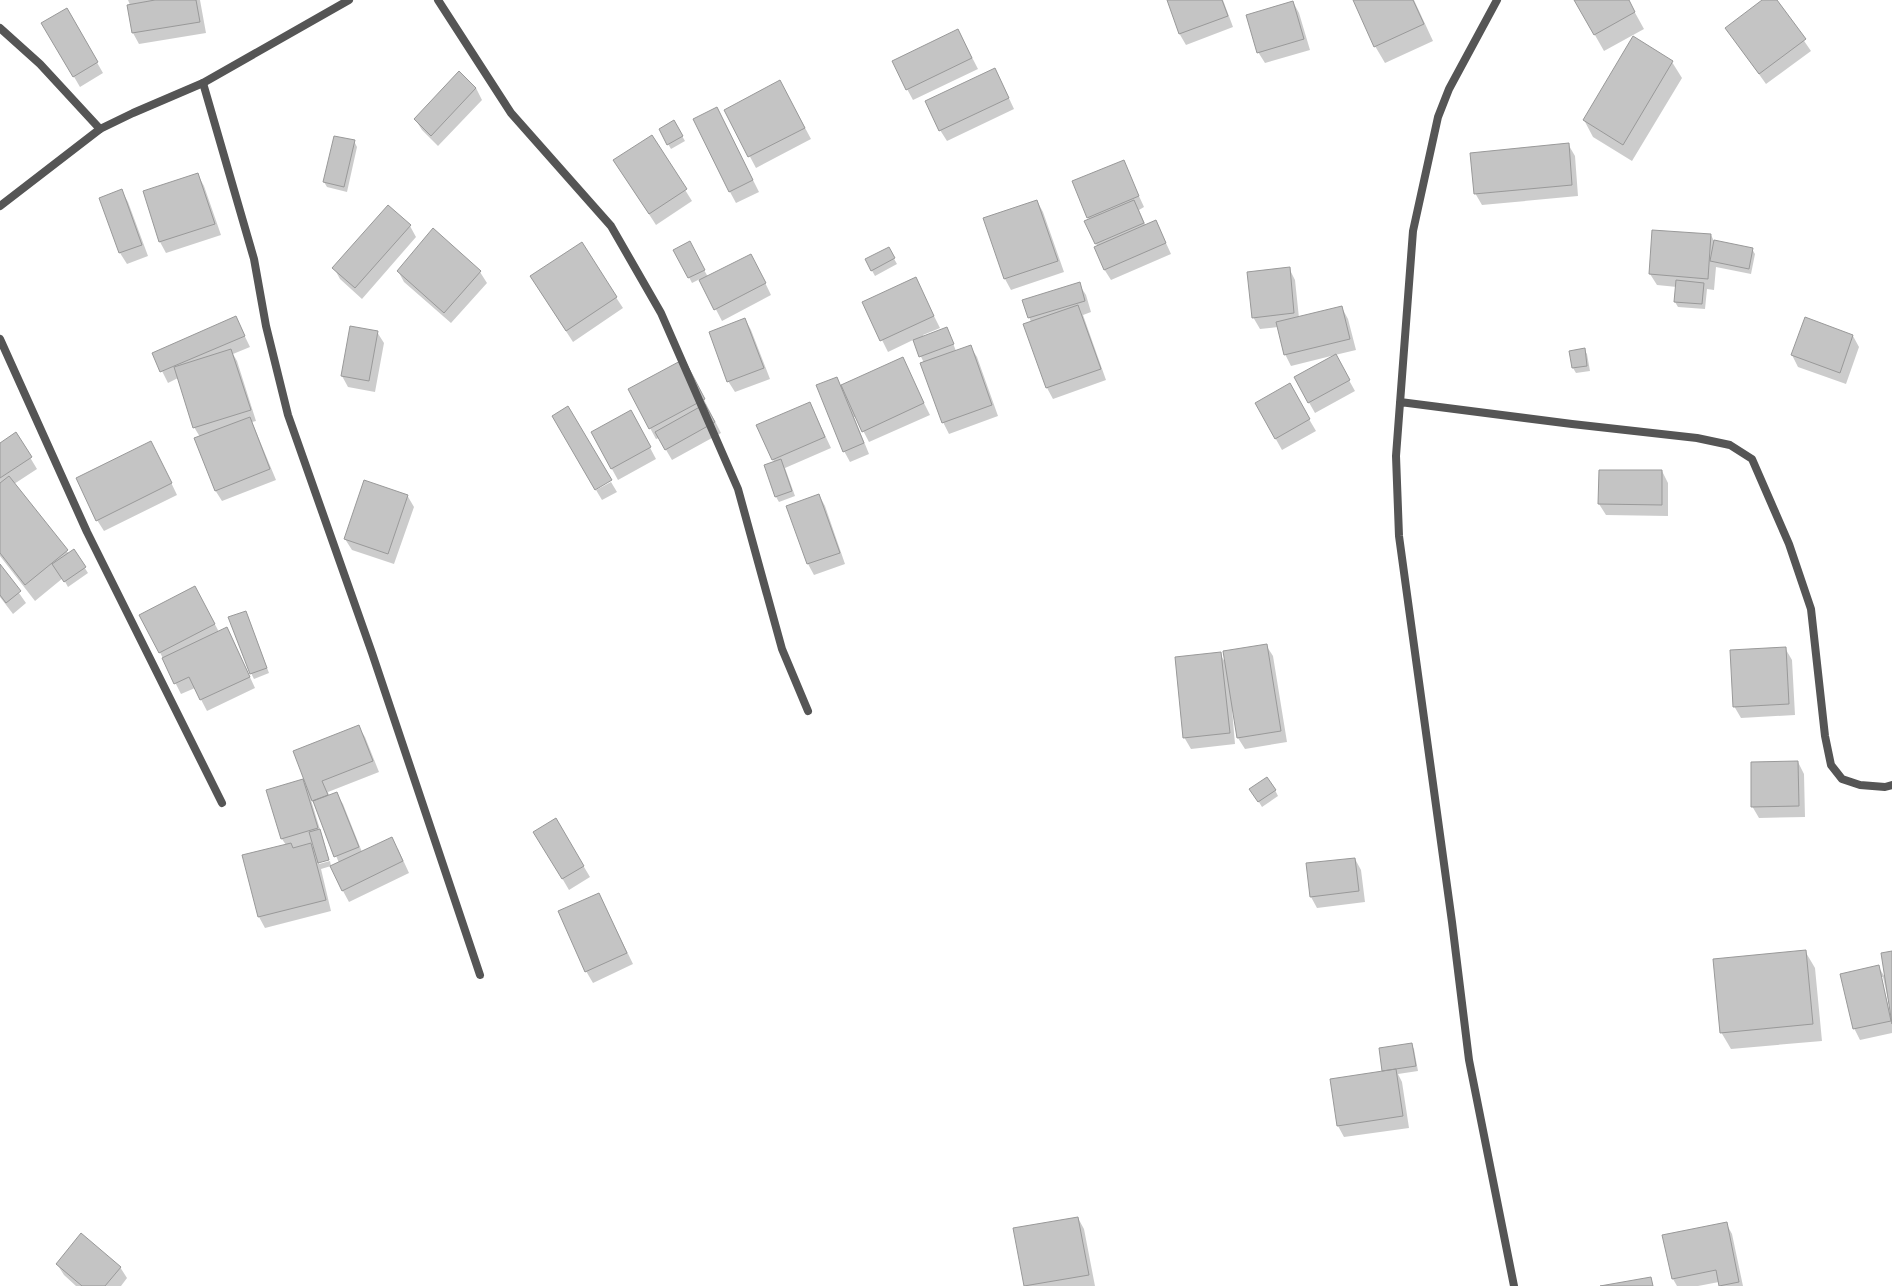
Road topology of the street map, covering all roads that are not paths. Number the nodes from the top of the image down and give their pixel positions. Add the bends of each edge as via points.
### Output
1 (349, 0) edge
2 (438, 0) edge
3 (1497, 0) edge
4 (0, 28) edge
5 (203, 83) junction
6 (100, 129) junction
7 (0, 206) edge
8 (0, 339) edge
9 (1400, 402) junction
10 (808, 711) dead end
11 (1892, 785) edge
12 (222, 803) dead end
13 (480, 975) dead end
14 (1514, 1286) edge

1 - 5 street
2 - 10 street via 511,113 611,226 661,313 738,489 782,649
3 - 9 street via 1449,89 1438,117 1413,231
4 - 6 street via 40,64
5 - 6 street
5 - 13 street via 254,259 266,326 288,415 372,653
6 - 7 street
8 - 12 street via 87,532
9 - 11 street via 1697,438 1730,445 1752,460 1789,544 1811,608 1830,765 1842,779 1860,786
9 - 14 street via 1396,456 1398,536 1469,1060

